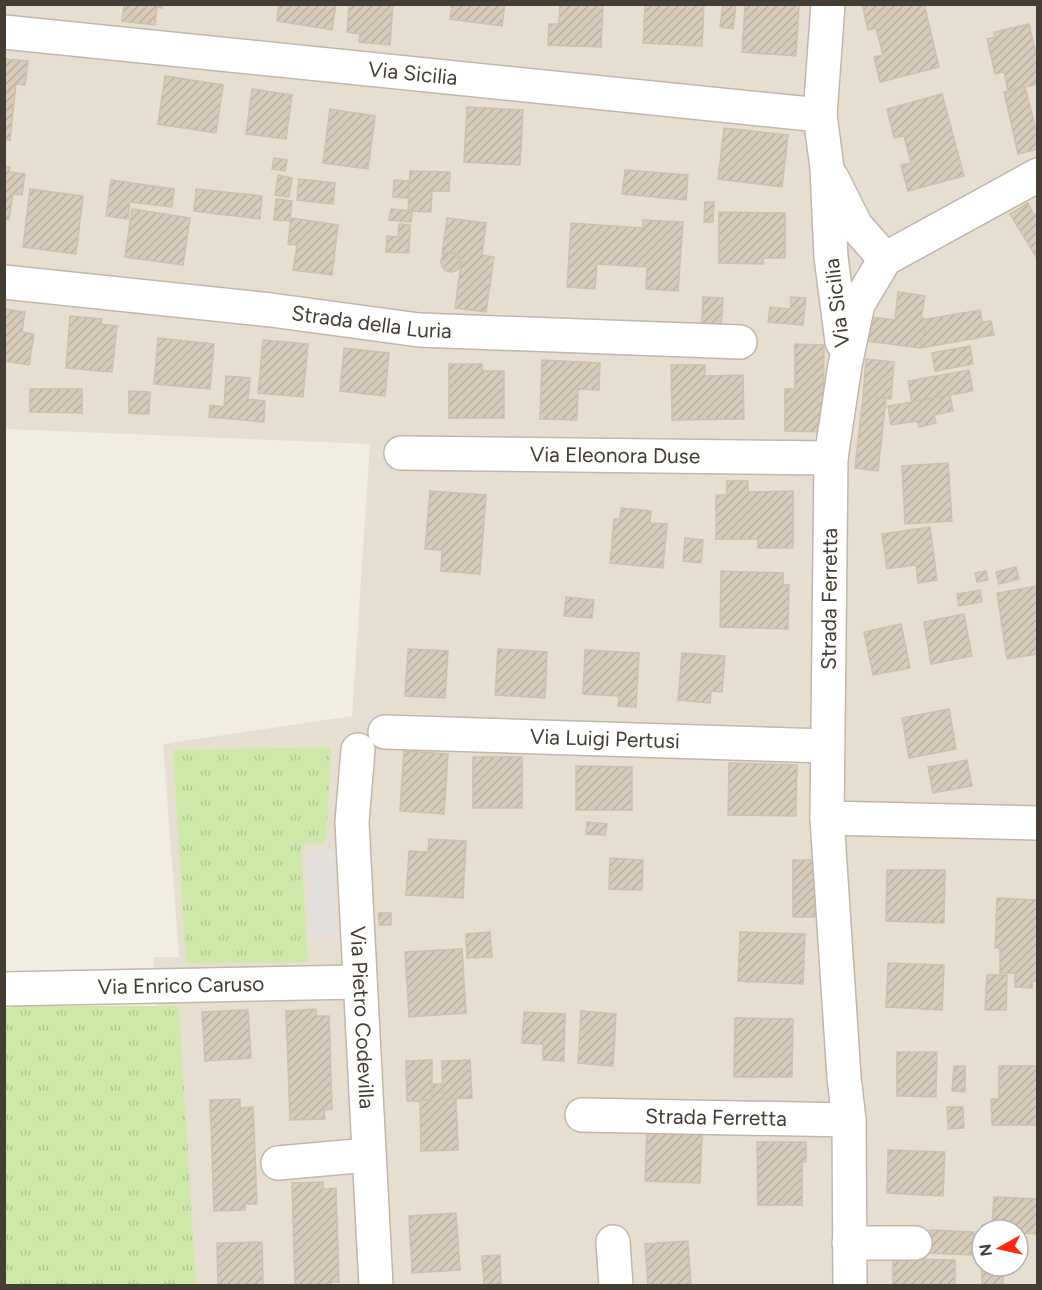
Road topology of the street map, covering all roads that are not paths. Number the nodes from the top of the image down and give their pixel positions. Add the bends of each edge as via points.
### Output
1 (828, 4) edge
2 (4, 32) edge
3 (820, 116) junction
4 (827, 168) junction
5 (1038, 175) edge
6 (885, 259) junction
7 (4, 282) edge
8 (740, 342) dead end
9 (845, 364) junction
10 (401, 453) dead end
11 (831, 458) junction
12 (385, 732) dead end
13 (827, 746) junction
14 (358, 750) dead end
15 (827, 818) junction
16 (1038, 823) edge
17 (358, 982) junction
18 (4, 989) edge
19 (582, 1115) dead end
20 (849, 1120) junction
21 (368, 1155) junction
22 (278, 1162) dead end
23 (614, 1242) dead end
24 (849, 1243) junction
25 (915, 1243) dead end
26 (376, 1286) edge
27 (616, 1286) edge
28 (850, 1286) edge

1 - 3 street, Via Sicilia
2 - 3 street, Via Sicilia
3 - 4 street, Via Sicilia
4 - 6 street, Via Sicilia via 856,226
4 - 9 street, Via Sicilia via 831,257
5 - 6 street
6 - 9 street, Strada Ferretta via 858,304
7 - 8 street, Strada della Luria via 419,330
9 - 11 street, Strada Ferretta
10 - 11 street, Via Eleonora Duse
11 - 13 street, Strada Ferretta
12 - 13 street, Via Luigi Pertusi
13 - 15 street, Strada Ferretta
14 - 17 street, Via Pietro Codevilla via 351,822
15 - 16 street
15 - 20 street, Strada Ferretta
17 - 18 street, Via Enrico Caruso
17 - 21 street, Via Pietro Codevilla
19 - 20 street, Strada Ferretta
20 - 24 street, Strada Ferretta
21 - 22 street
21 - 26 street, Via Pietro Codevilla
23 - 27 street
24 - 25 street
24 - 28 street, Strada Ferretta

